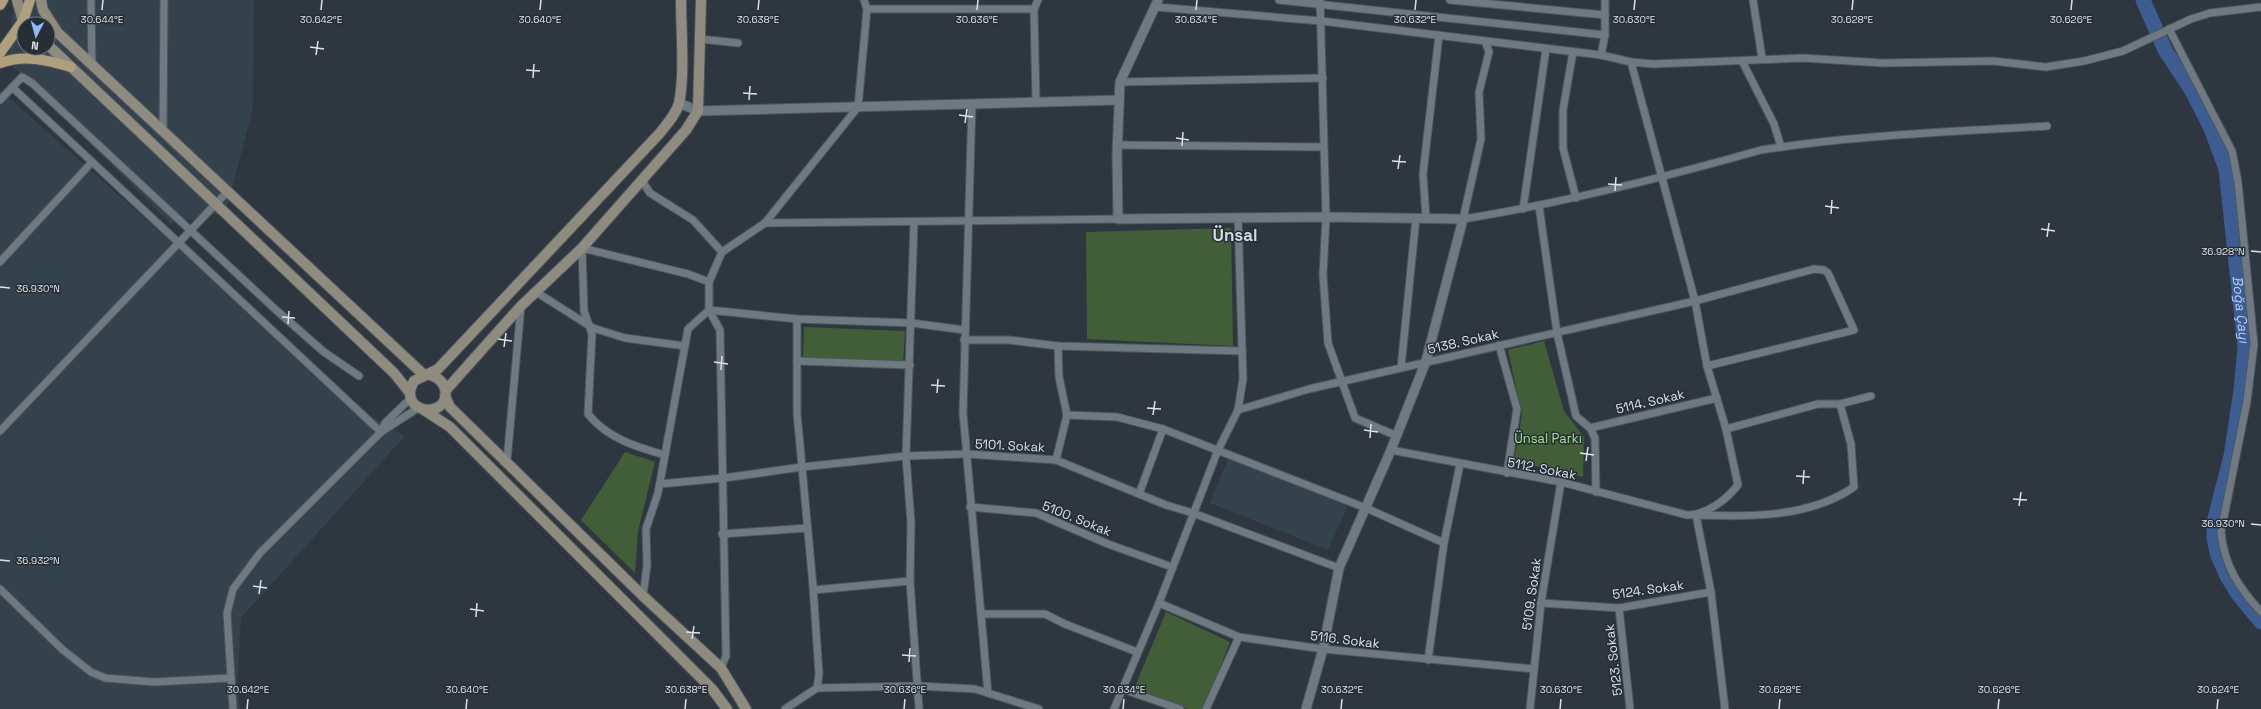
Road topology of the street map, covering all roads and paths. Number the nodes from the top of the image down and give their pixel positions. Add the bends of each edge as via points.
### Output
1 (2, 0) edge
2 (17, 0) edge
3 (30, 0) edge
4 (41, 0) edge
5 (91, 0) edge
6 (164, 0) edge
7 (681, 0) edge
8 (701, 0) edge
9 (864, 0) edge
10 (1038, 0) edge
11 (1279, 0) edge
12 (1450, 0) edge
13 (1605, 0) edge
14 (1753, 0) edge
15 (1320, 2) edge
16 (1157, 4) edge
17 (0, 5) edge
18 (2261, 7) edge
19 (867, 9) junction
20 (1034, 10) junction
21 (1606, 15) junction
22 (22, 16) edge
23 (26, 16) edge
24 (1321, 21) junction
25 (2167, 30) junction
26 (16, 33) edge
27 (1439, 35) junction
28 (1605, 35) junction
29 (700, 39) junction
30 (1485, 41) junction
31 (738, 43) dead end
32 (1546, 49) junction
33 (1573, 52) junction
34 (0, 53) edge
35 (56, 53) edge
36 (1601, 55) junction
37 (1762, 58) junction
38 (1742, 61) junction
39 (1631, 62) junction
40 (0, 63) edge
41 (71, 67) junction
42 (92, 67) junction
43 (1322, 78) junction
44 (1120, 82) junction
45 (12, 86) junction
46 (0, 100) edge
47 (1119, 100) junction
48 (1036, 102) junction
49 (679, 103) junction
50 (972, 104) junction
51 (858, 107) junction
52 (698, 112) junction
53 (2047, 126) dead end
54 (164, 132) junction
55 (1117, 145) junction
56 (1322, 147) junction
57 (1782, 147) junction
58 (92, 162) junction
59 (1663, 177) junction
60 (641, 179) junction
61 (228, 191) junction
62 (1576, 198) junction
63 (215, 205) junction
64 (1539, 206) junction
65 (1523, 209) junction
66 (1326, 217) junction
67 (1238, 218) junction
68 (1416, 218) junction
69 (1426, 218) junction
70 (1118, 219) junction
71 (1463, 219) junction
72 (967, 220) junction
73 (765, 222) junction
74 (914, 223) junction
75 (191, 231) junction
76 (179, 241) junction
77 (582, 248) junction
78 (722, 252) junction
79 (0, 262) edge
80 (709, 282) junction
81 (536, 292) junction
82 (1695, 300) junction
83 (521, 306) junction
84 (709, 310) junction
85 (797, 319) junction
86 (912, 323) junction
87 (589, 325) junction
88 (964, 330) junction
89 (1557, 333) junction
90 (964, 340) junction
91 (1499, 345) junction
92 (685, 346) junction
93 (1058, 346) junction
94 (1242, 351) junction
95 (797, 361) junction
96 (1426, 361) junction
97 (910, 365) junction
98 (1707, 366) junction
99 (1401, 368) junction
100 (427, 375) junction
101 (359, 376) dead end
102 (1342, 383) junction
103 (445, 393) junction
104 (410, 396) junction
105 (1870, 396) dead end
106 (1716, 398) junction
107 (1840, 404) junction
108 (421, 409) junction
109 (1238, 410) junction
110 (1067, 415) junction
111 (1590, 428) junction
112 (1163, 429) junction
113 (1726, 429) junction
114 (0, 431) edge
115 (381, 432) junction
116 (1397, 436) junction
117 (1218, 450) junction
118 (1392, 450) junction
119 (967, 454) junction
120 (665, 455) junction
121 (906, 456) junction
122 (1056, 460) junction
123 (507, 461) junction
124 (1460, 464) junction
125 (802, 467) junction
126 (1508, 473) junction
127 (724, 478) junction
128 (1561, 482) junction
129 (660, 484) junction
130 (1596, 492) junction
131 (1140, 494) junction
132 (970, 507) junction
133 (1366, 508) junction
134 (1193, 513) junction
135 (1696, 515) junction
136 (807, 528) junction
137 (722, 534) junction
138 (1444, 543) junction
139 (1172, 567) junction
140 (1339, 568) junction
141 (910, 581) junction
142 (0, 589) edge
143 (814, 590) junction
144 (1710, 592) junction
145 (643, 596) junction
146 (1160, 603) junction
147 (1541, 603) junction
148 (1619, 608) junction
149 (2261, 612) edge
150 (982, 614) junction
151 (1239, 637) junction
152 (1323, 649) junction
153 (1137, 652) junction
154 (1428, 660) junction
155 (721, 668) junction
156 (1534, 669) junction
157 (230, 678) junction
158 (919, 686) junction
159 (817, 688) junction
160 (1122, 689) junction
161 (988, 693) junction
162 (233, 709) edge
163 (727, 709) edge
164 (746, 709) edge
165 (785, 709) edge
166 (919, 709) edge
167 (1039, 709) edge
168 (1114, 709) edge
169 (1180, 709) edge
170 (1206, 709) edge
171 (1306, 709) edge
172 (1530, 709) edge
173 (1630, 709) edge
174 (1726, 709) edge

1 - 17 main road
2 - 22 main road
3 - 23 main road
4 - 42 main road via 43,10 58,33
5 - 42 street
6 - 54 street
7 - 49 main road
8 - 29 main road
9 - 19 street
10 - 20 street
11 - 15 street
12 - 21 street
13 - 21 street
14 - 37 street
15 - 24 street
15 - 28 street
16 - 24 street
16 - 44 street
18 - 25 street via 2210,13
19 - 20 street
19 - 51 street
20 - 48 street
21 - 28 street
24 - 27 street
24 - 43 street
25 - 37 street via 2123,51 2046,67 1993,61 1882,63
25 - 149 street via 2232,150 2238,182 2254,344 2247,401 2220,532 2222,550 2230,570 2243,592
26 - 34 main road
27 - 30 street
27 - 69 street via 1423,174
28 - 36 street
29 - 31 street
29 - 52 main road
30 - 32 street
30 - 71 street via 1489,52 1479,92 1481,139
32 - 33 street
32 - 65 street
33 - 36 street
33 - 62 street via 1563,110 1563,148
35 - 41 main road
36 - 39 street
37 - 38 street
38 - 39 street via 1653,64
38 - 57 street via 1774,124
39 - 59 street
40 - 41 main road via 35,57
41 - 63 main road
42 - 54 main road
43 - 44 street
43 - 56 street
44 - 47 street
45 - 46 street
45 - 58 street
45 - 75 street via 22,77 32,83
47 - 48 street
47 - 55 street
48 - 50 street
49 - 52 street
49 - 100 main road via 675,114 659,134 438,369
50 - 51 street
50 - 72 street
51 - 52 street
51 - 73 street
52 - 60 main road via 686,130
53 - 57 street via 1866,136
54 - 61 main road
55 - 56 street
55 - 70 street
56 - 66 street
57 - 59 street via 1761,150
58 - 76 street
58 - 79 street
59 - 62 street
59 - 82 street
60 - 77 main road
60 - 78 street via 650,193 693,220
61 - 63 street
61 - 100 main road
62 - 64 street
63 - 75 street
63 - 104 main road via 394,373
64 - 65 street
64 - 89 street
65 - 71 street
66 - 67 street
66 - 68 street
66 - 102 street via 1323,275 1328,343
67 - 70 street
67 - 94 street
68 - 69 street
68 - 99 street
69 - 71 street
70 - 72 street
71 - 96 street
72 - 74 street
72 - 88 street
73 - 74 street
73 - 78 street
74 - 86 street
75 - 76 street
75 - 101 street via 324,352
76 - 114 street
76 - 115 street
77 - 80 street via 688,274
77 - 81 main road
77 - 87 street via 584,311
78 - 80 street
80 - 84 street
81 - 83 main road
81 - 87 street
82 - 89 street, 5138. Sokak
82 - 98 street
82 - 98 street, 5138. Sokak via 1814,269 1824,270 1828,273 1854,330
83 - 103 main road
83 - 123 street
84 - 85 street
84 - 92 street via 688,329
84 - 127 street via 720,330
85 - 86 street
85 - 95 street
86 - 88 street
86 - 97 street
87 - 92 street via 625,338
87 - 120 street via 592,334 588,414 597,425 628,444
88 - 90 street
89 - 91 street, 5138. Sokak
89 - 111 street via 1576,416
90 - 93 street via 1009,340
90 - 119 street via 963,413
91 - 96 street, 5138. Sokak
91 - 126 street via 1517,409
92 - 120 street
93 - 94 street
93 - 110 street via 1059,377
94 - 109 street via 1243,379
95 - 97 street
95 - 125 street
96 - 99 street, 5138. Sokak
96 - 116 street
97 - 121 street
98 - 106 street
99 - 102 street, 5138. Sokak
100 - 103 main road via 441,380
100 - 104 main road via 414,381
102 - 109 street, 5138. Sokak via 1309,389
102 - 116 street via 1355,418
103 - 108 main road via 440,406 435,409
103 - 123 main road via 450,407
104 - 108 main road
104 - 115 street via 385,423
105 - 107 street
106 - 111 street, 5114. Sokak
106 - 113 street
107 - 113 street via 1818,404
107 - 135 street, 5112. Sokak via 1852,444 1854,487 1838,498 1816,506 1771,514
108 - 115 street
108 - 163 main road via 450,427 712,689
109 - 117 street
110 - 112 street via 1117,417
110 - 122 street
111 - 130 street via 1595,438
112 - 117 street
112 - 131 street
113 - 135 street via 1738,484 1728,498
115 - 157 street via 260,553 233,589 227,613
116 - 118 street
117 - 133 street
117 - 134 street
118 - 124 street, 5112. Sokak
118 - 133 street
119 - 121 street, 5101. Sokak
119 - 122 street, 5101. Sokak
119 - 132 street
120 - 129 street
121 - 125 street, 5101. Sokak
121 - 141 street via 911,523
122 - 131 street, 5101. Sokak
123 - 145 main road
124 - 126 street, 5112. Sokak
124 - 138 street
125 - 127 street, 5101. Sokak
125 - 136 street
126 - 128 street, 5112. Sokak
127 - 129 street, 5101. Sokak
127 - 137 street
128 - 130 street, 5112. Sokak
128 - 147 street, 5109. Sokak
129 - 145 street via 646,529 647,565
130 - 135 street, 5112. Sokak via 1687,515
131 - 134 street, 5101. Sokak via 1166,506
132 - 139 street, 5100. Sokak via 1036,513 1108,544
132 - 150 street
133 - 138 street
133 - 140 street
134 - 139 street
134 - 140 street, 5101. Sokak
135 - 144 street
136 - 137 street
136 - 143 street
137 - 155 street via 726,656
138 - 154 street
139 - 146 street
140 - 152 street
141 - 143 street
141 - 158 street
142 - 157 street via 63,650 91,672 105,678 154,682
143 - 159 street via 819,674
144 - 148 street, 5124. Sokak
144 - 174 street
145 - 155 main road
146 - 151 street, 5116. Sokak
146 - 153 street
147 - 148 street, 5124. Sokak
147 - 156 street, 5109. Sokak
148 - 173 street, 5123. Sokak
150 - 153 street via 1045,614
150 - 161 street
151 - 152 street, 5116. Sokak
151 - 170 street
152 - 154 street, 5116. Sokak
152 - 171 street
153 - 160 street
154 - 156 street, 5116. Sokak
155 - 164 main road
156 - 172 street, 5109. Sokak
157 - 162 street
158 - 159 street
158 - 161 street
158 - 166 street
159 - 165 street
160 - 168 street
160 - 169 street
161 - 167 street

